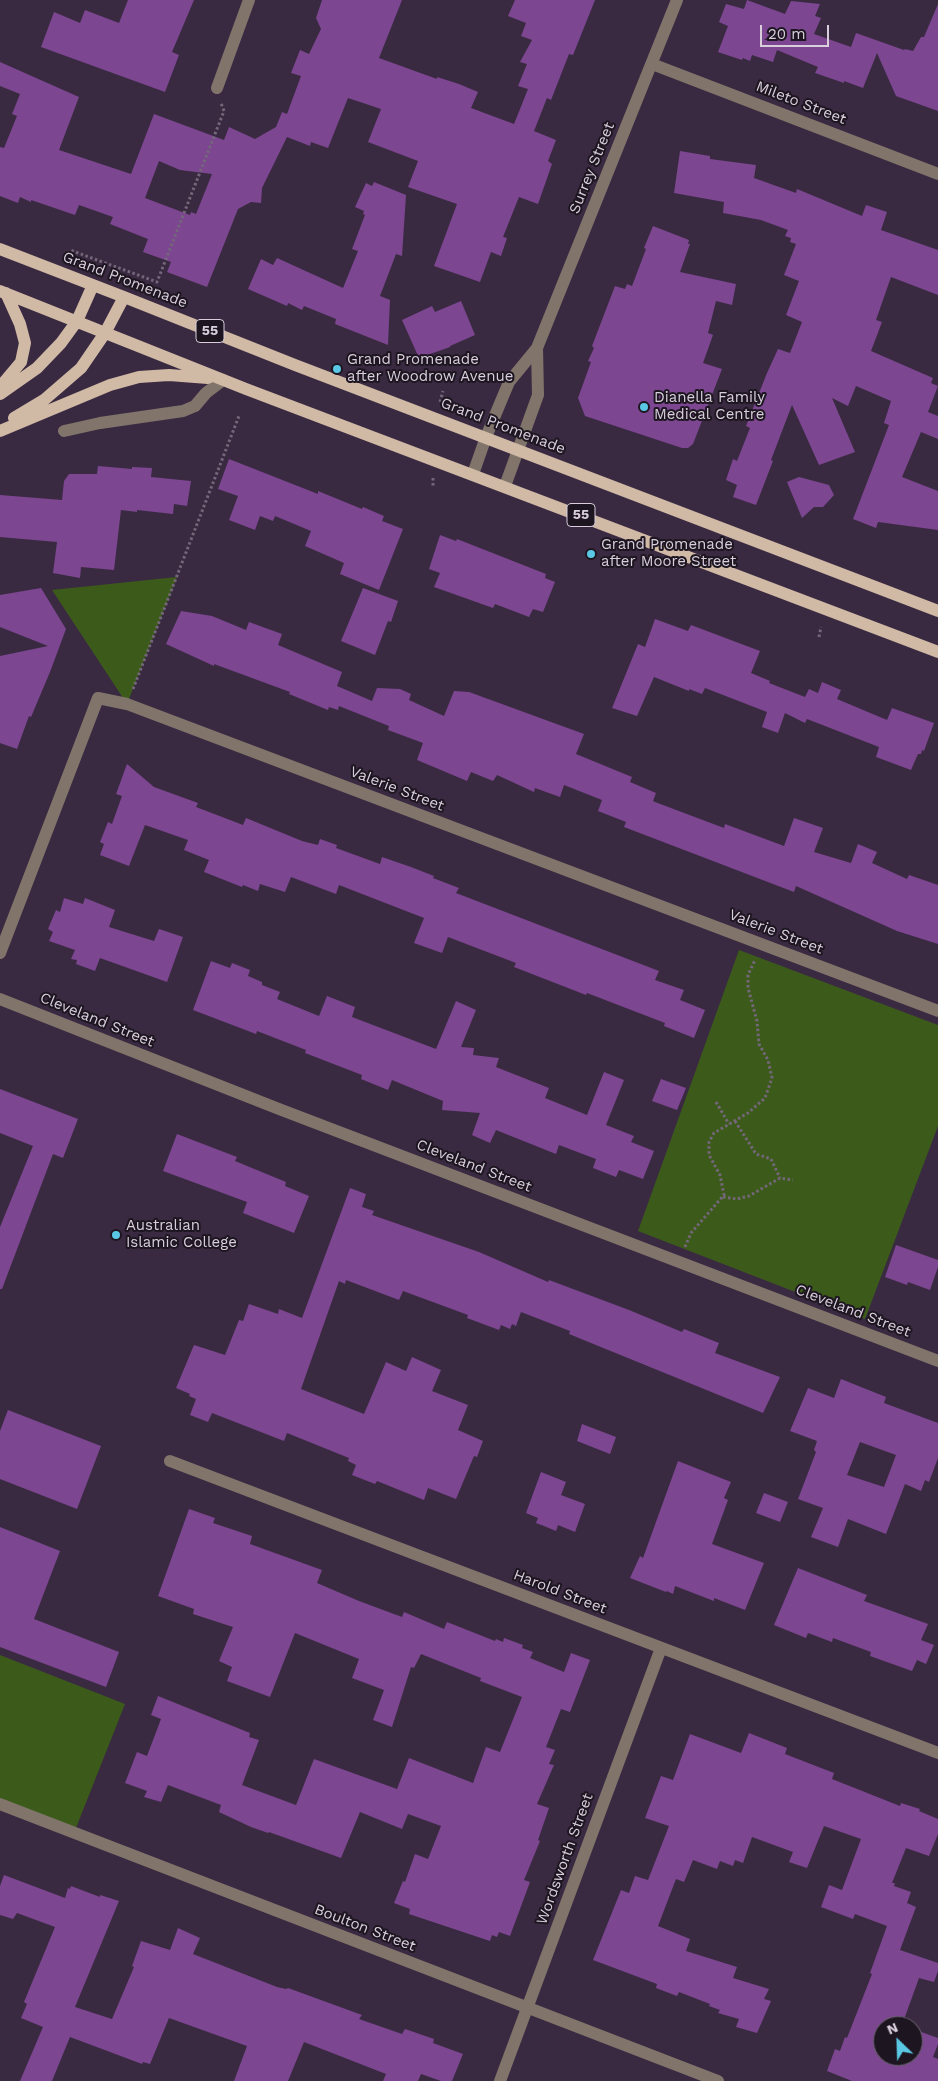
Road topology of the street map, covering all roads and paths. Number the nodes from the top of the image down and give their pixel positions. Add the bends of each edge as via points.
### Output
1 (249, 0) edge
2 (677, 0) edge
3 (652, 64) junction
4 (217, 88) joint
5 (938, 174) edge
6 (0, 249) edge
7 (70, 250) dead end
8 (93, 285) junction
9 (3, 292) edge
10 (124, 296) junction
11 (77, 321) junction
12 (105, 333) junction
13 (537, 348) junction
14 (223, 380) junction
15 (0, 387) edge
16 (0, 394) edge
17 (239, 416) dead end
18 (0, 427) edge
19 (0, 431) edge
20 (64, 431) dead end
21 (486, 437) junction
22 (518, 450) junction
23 (473, 474) junction
24 (505, 486) junction
25 (938, 611) edge
26 (938, 652) edge
27 (127, 704) junction
28 (762, 944) junction
29 (0, 953) edge
30 (0, 999) edge
31 (938, 1010) edge
32 (716, 1102) dead end
33 (734, 1121) junction
34 (729, 1124) junction
35 (780, 1178) junction
36 (793, 1180) dead end
37 (723, 1197) junction
38 (679, 1262) junction
39 (938, 1361) edge
40 (170, 1461) dead end
41 (661, 1648) junction
42 (938, 1753) edge
43 (0, 1804) edge
44 (527, 2008) junction
45 (500, 2081) edge
46 (718, 2081) edge

1 - 4 street
2 - 3 street, Surrey Street
3 - 5 street, Mileto Street
3 - 13 street, Surrey Street
4 - 7 path via 224,111 157,282
6 - 8 main road, Grand Promenade / 55
8 - 10 main road, Grand Promenade / 55
8 - 11 main road
9 - 11 main road, 55
9 - 15 main road via 20,324 25,343 21,362
10 - 12 main road
10 - 21 main road, Grand Promenade / 55
11 - 12 main road, 55
11 - 16 main road via 37,368
12 - 14 main road, 55
12 - 18 main road via 81,368 44,400
13 - 21 street, Surrey Street via 509,382
13 - 22 street, Surrey Street via 538,395
14 - 19 main road via 169,374 139,377 110,385
14 - 20 street via 194,406 183,411
14 - 23 main road, 55
17 - 27 path
21 - 22 main road, Grand Promenade / 55
21 - 23 street, Surrey Street
22 - 24 street, Surrey Street
22 - 25 main road, Grand Promenade / 55
23 - 24 main road, 55
24 - 26 main road, 55
27 - 28 street, Valerie Street
27 - 29 street, Valerie Street via 98,698
28 - 31 street, Valerie Street
28 - 33 path via 748,975 748,988 759,1044 768,1060 772,1078 765,1098
30 - 38 street, Cleveland Street
32 - 34 path
33 - 34 path
33 - 35 path via 756,1154 771,1159
34 - 37 path via 714,1133 709,1142 709,1155 720,1175
35 - 36 path
35 - 37 path via 749,1196 737,1199
37 - 38 path via 691,1233
38 - 39 street, Cleveland Street
40 - 41 street, Harold Street
41 - 42 street, Harold Street
41 - 44 street, Wordsworth Street
43 - 44 street, Boulton Street
44 - 45 street, Wordsworth Street
44 - 46 street, Boulton Street

